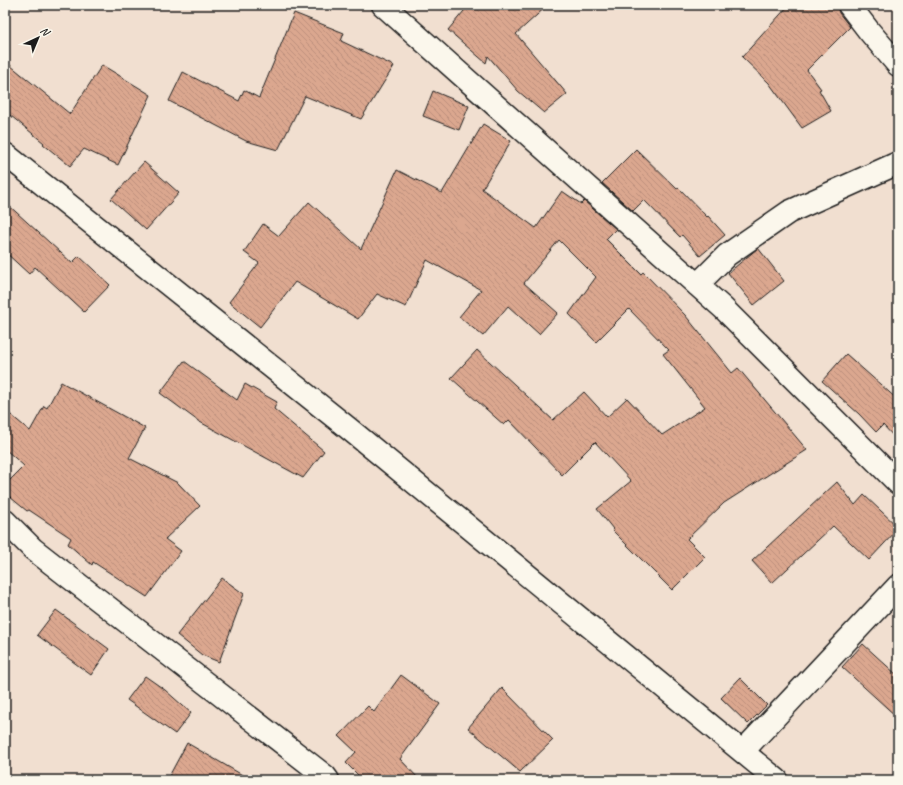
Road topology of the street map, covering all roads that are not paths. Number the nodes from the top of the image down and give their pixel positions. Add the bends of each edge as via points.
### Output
1 (849, 5) edge
2 (393, 8) edge
3 (898, 65) edge
4 (5, 154) edge
5 (898, 162) edge
6 (697, 284) junction
7 (898, 483) edge
8 (5, 521) edge
9 (898, 586) edge
10 (742, 752) junction
11 (328, 780) edge
12 (777, 780) edge

1 - 3 street
2 - 6 street
4 - 10 street via 348,428
5 - 6 street via 789,212 727,255
6 - 7 street
8 - 11 street via 33,549
9 - 10 street
10 - 12 street

